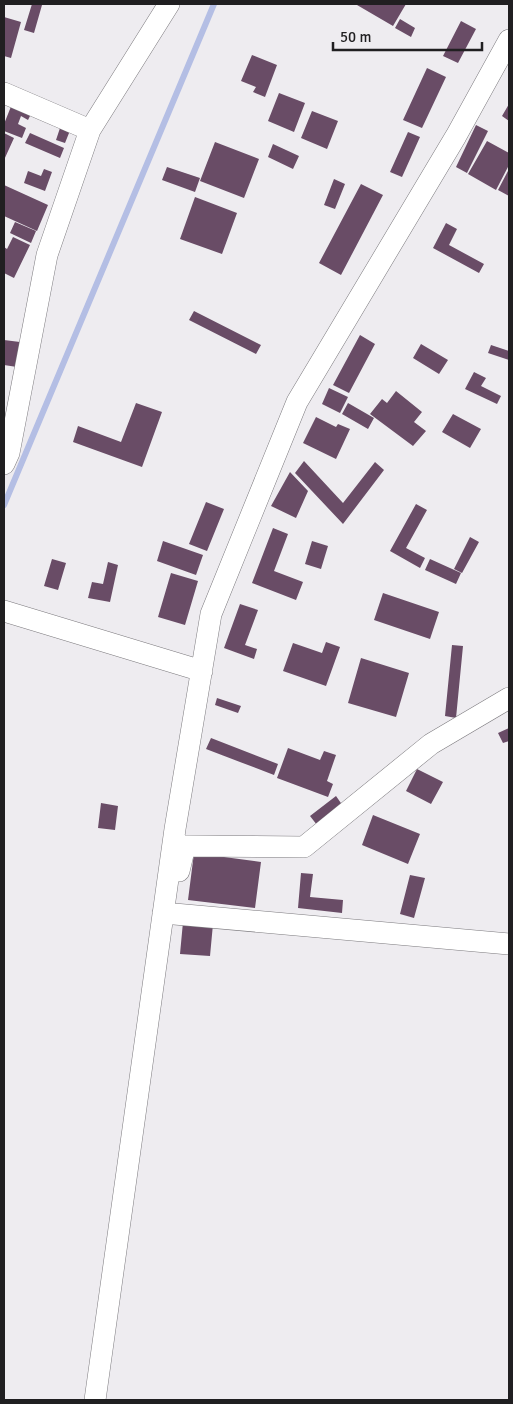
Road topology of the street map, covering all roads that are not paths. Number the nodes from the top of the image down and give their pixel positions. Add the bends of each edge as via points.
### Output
1 (170, 4) edge
2 (509, 40) edge
3 (4, 93) edge
4 (90, 130) junction
5 (4, 464) edge
6 (4, 611) edge
7 (202, 671) junction
8 (509, 698) edge
9 (166, 912) junction
10 (509, 944) edge
11 (95, 1400) edge

1 - 4 street
2 - 7 street via 456,136 297,402 211,614
3 - 4 street
4 - 5 street via 47,255 9,453
6 - 7 street
7 - 9 street via 174,829
8 - 9 street via 431,744 304,847 185,846
9 - 10 street
9 - 11 street

